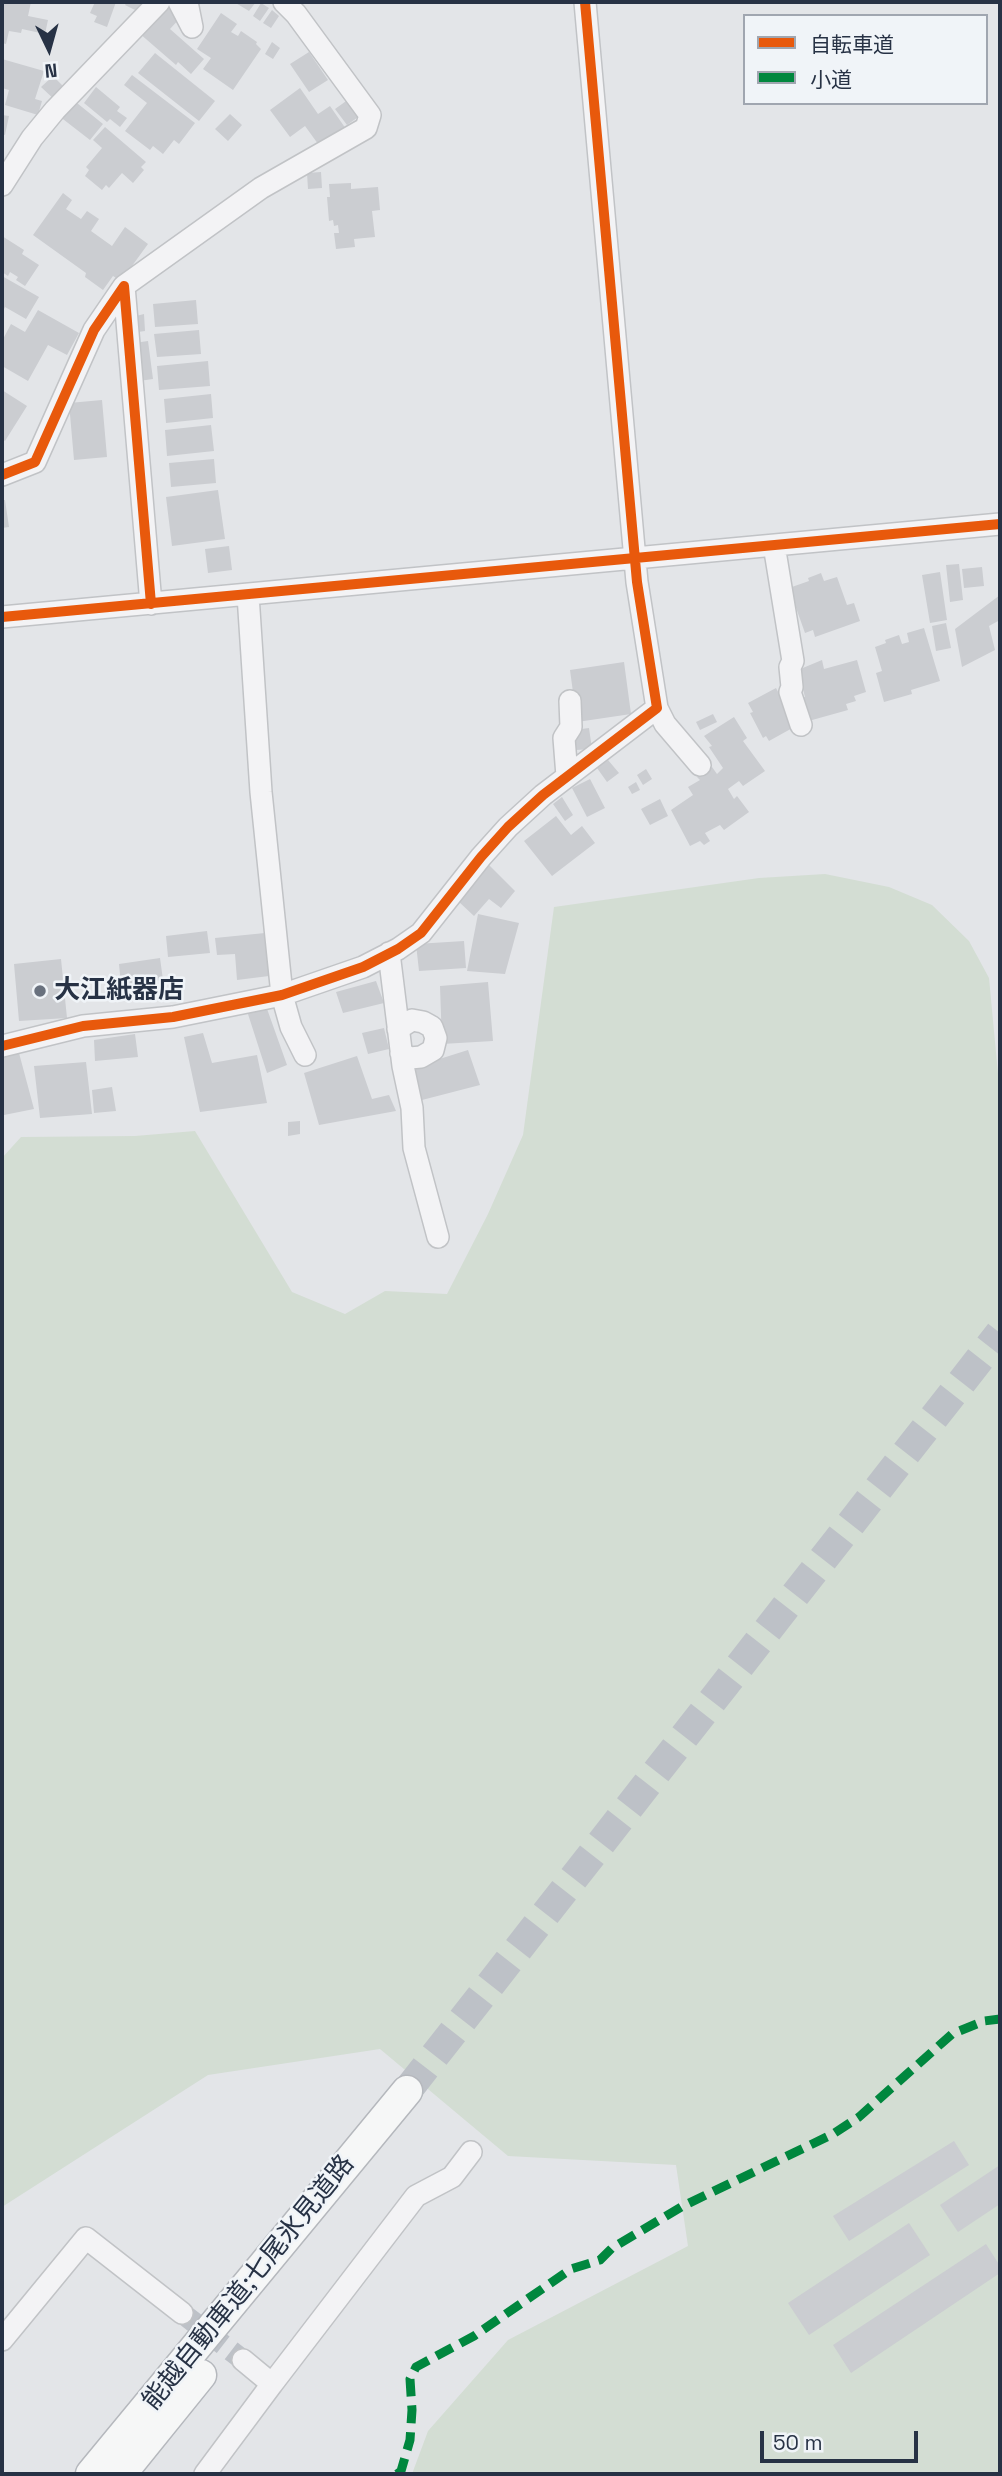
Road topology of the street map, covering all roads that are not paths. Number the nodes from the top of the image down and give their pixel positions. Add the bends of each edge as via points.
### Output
1 (159, 2) edge
2 (179, 2) edge
3 (187, 2) edge
4 (284, 2) edge
5 (585, 2) edge
6 (2, 185) edge
7 (124, 286) junction
8 (2, 475) edge
9 (1000, 524) edge
10 (774, 545) junction
11 (635, 557) junction
12 (248, 595) junction
13 (151, 604) junction
14 (2, 617) edge
15 (570, 701) dead end
16 (657, 708) junction
17 (801, 725) dead end
18 (700, 765) dead end
19 (567, 776) junction
20 (389, 953) junction
21 (282, 995) junction
22 (398, 1029) junction
23 (2, 1046) edge
24 (401, 1053) junction
25 (304, 1055) dead end
26 (438, 1237) dead end
27 (471, 2152) dead end
28 (182, 2313) tunnel mouth
29 (2, 2340) edge
30 (243, 2360) tunnel mouth
31 (272, 2384) junction
32 (90, 2474) edge
33 (121, 2474) edge
34 (205, 2474) edge

1 - 6 street via 55,110
2 - 3 street via 192,27
4 - 7 street via 370,115 366,128 261,188
5 - 11 street
7 - 8 street via 94,330 35,462
7 - 13 street
9 - 10 street
10 - 11 street
10 - 17 street via 793,661 790,692
11 - 12 street
11 - 16 street
12 - 13 street
12 - 21 street via 261,792
13 - 14 street
15 - 19 street via 571,727 564,738
16 - 18 street
16 - 19 street
19 - 20 street via 508,827 421,933
20 - 21 street via 363,967
20 - 22 street
21 - 23 street via 173,1017 83,1026
21 - 25 street
22 - 24 street
22 - 24 street via 412,1020 423,1022 432,1027 436,1038 433,1050 421,1057
24 - 26 street via 414,1148
27 - 31 street via 452,2177 416,2196
28 - 29 street via 86,2238
30 - 31 street
31 - 34 street
32 - 33 highway, 能越自動車道;七尾氷見道路 via 413,2096

